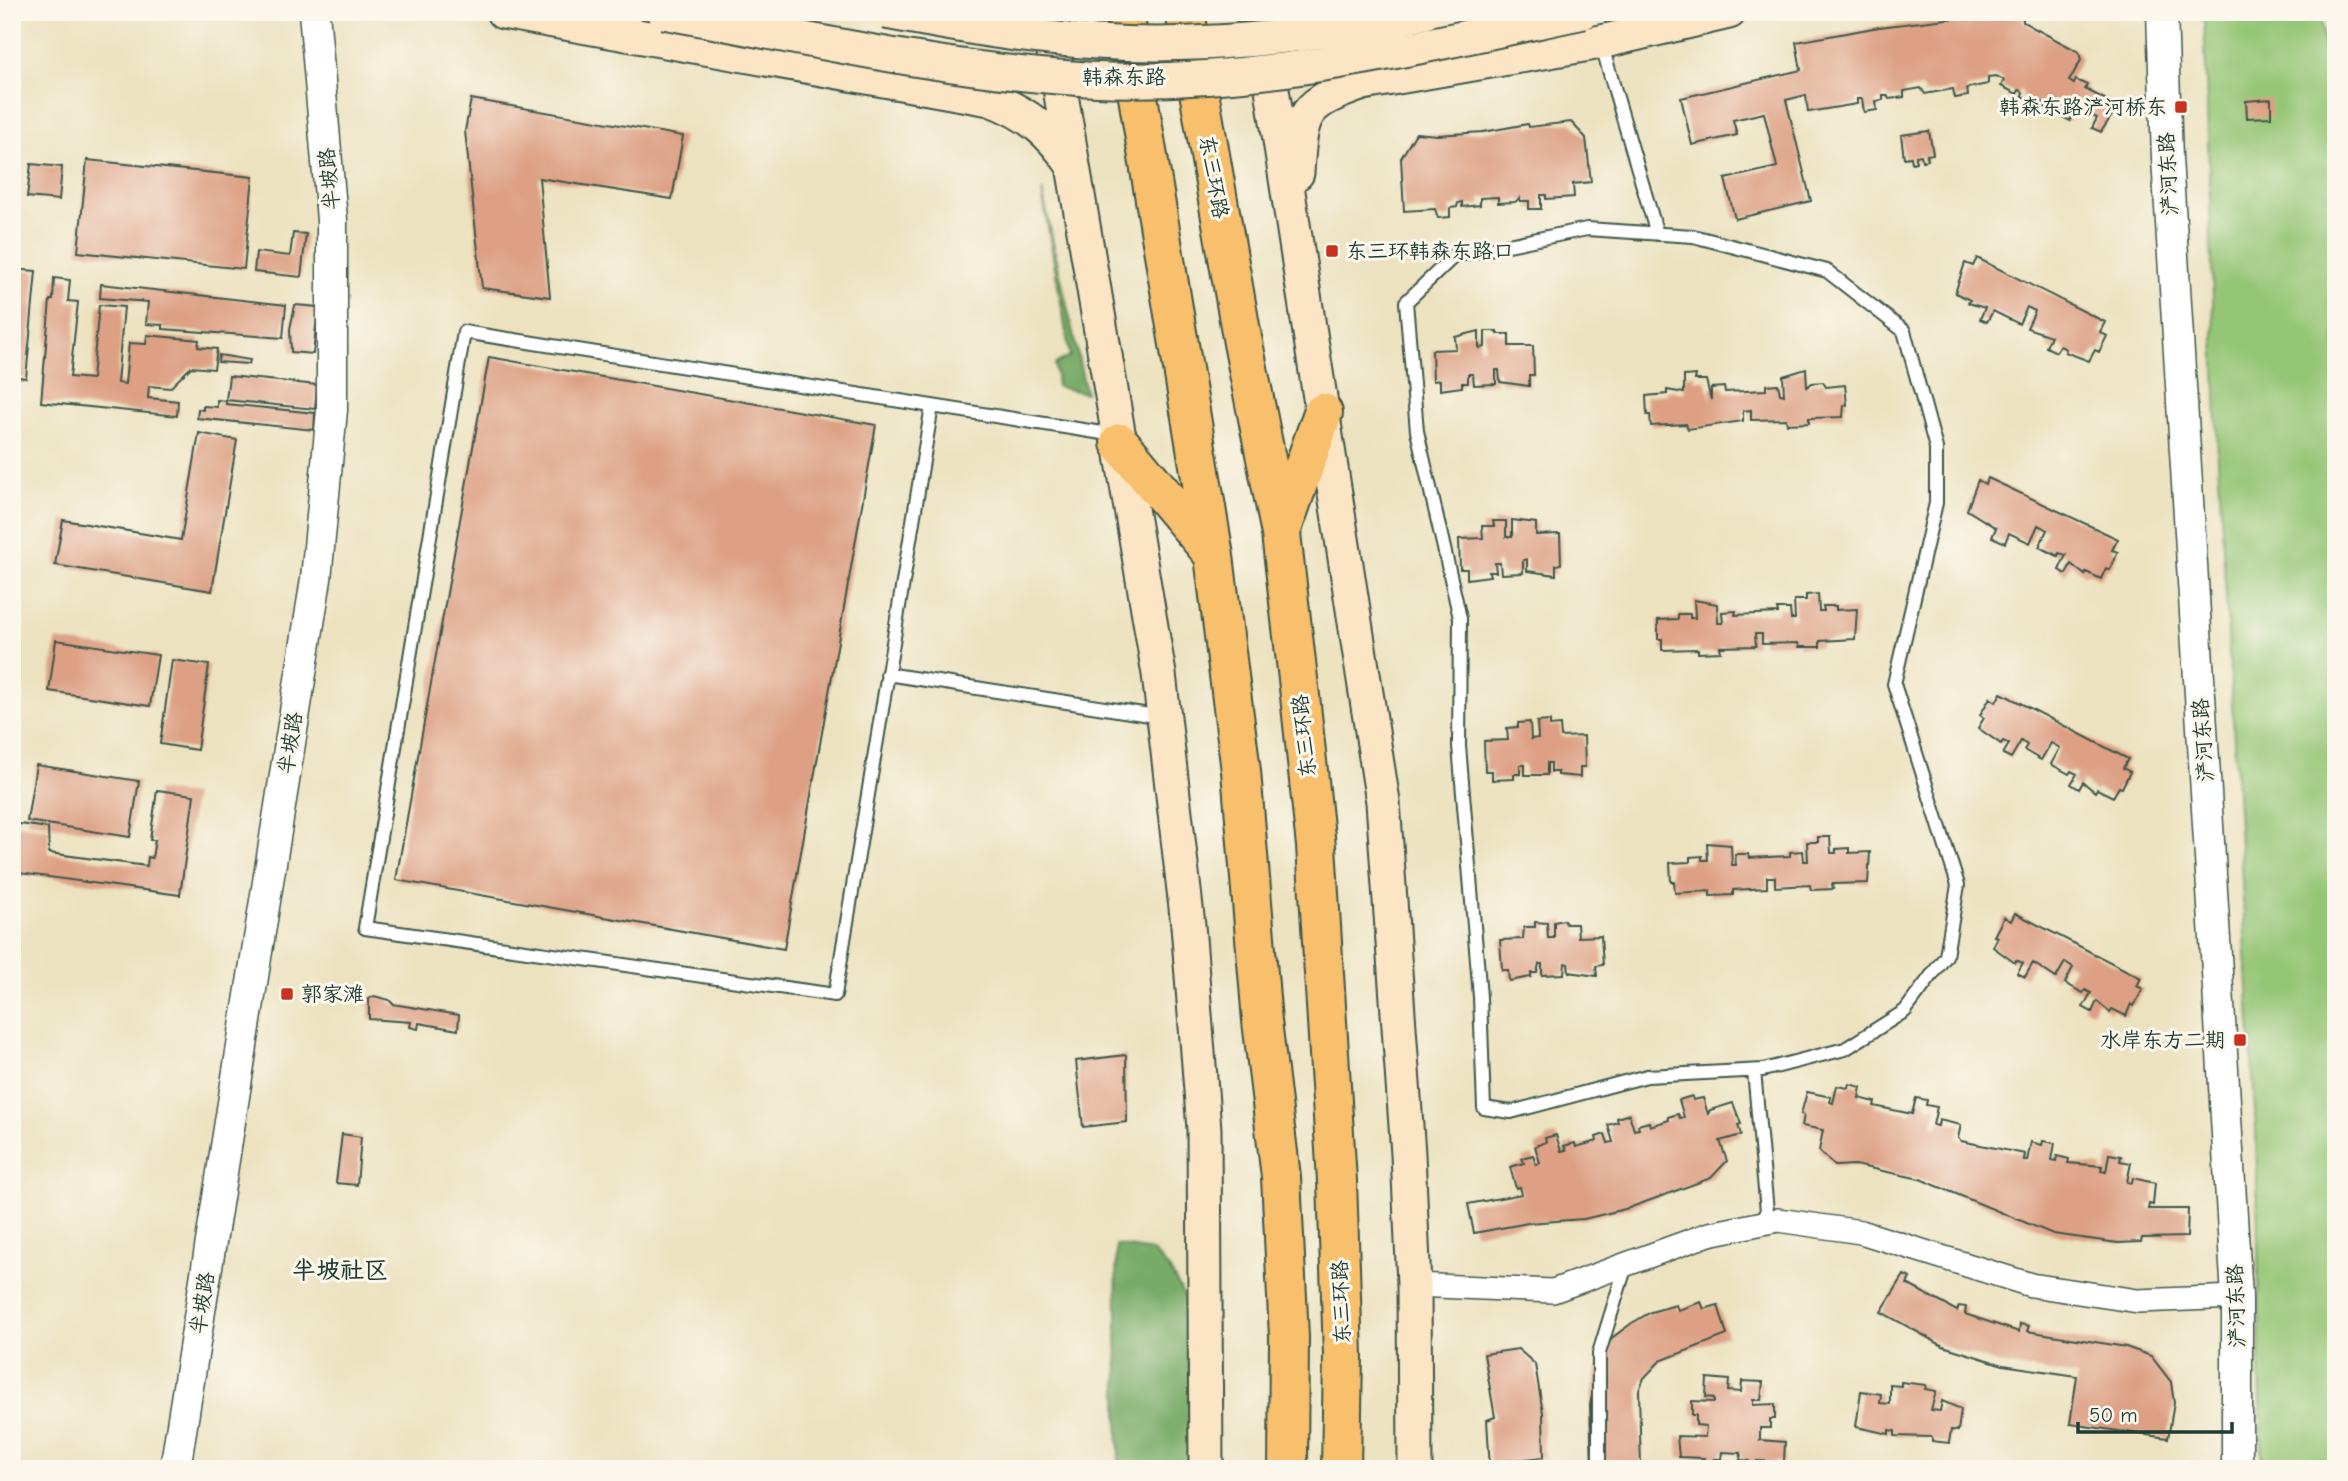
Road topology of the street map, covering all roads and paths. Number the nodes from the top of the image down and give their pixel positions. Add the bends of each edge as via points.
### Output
1 (314, 12) edge
2 (503, 12) edge
3 (664, 12) edge
4 (886, 12) edge
5 (1047, 12) edge
6 (1124, 12) edge
7 (1185, 12) edge
8 (1260, 12) edge
9 (1425, 12) edge
10 (1583, 12) edge
11 (1729, 12) edge
12 (2162, 12) edge
13 (1601, 42) junction
14 (1074, 167) junction
15 (1294, 228) junction
16 (1657, 234) junction
17 (932, 406) junction
18 (1323, 413) junction
19 (1120, 439) junction
20 (1281, 534) junction
21 (1214, 556) junction
22 (887, 674) junction
23 (1162, 717) junction
24 (1754, 1071) junction
25 (1768, 1222) junction
26 (1627, 1262) junction
27 (1414, 1285) junction
28 (2237, 1297) junction
29 (175, 1469) edge
30 (1206, 1469) edge
31 (1288, 1469) edge
32 (1341, 1469) edge
33 (1415, 1469) edge
34 (1599, 1469) edge
35 (2238, 1469) edge

1 - 29 street, 半坡路 via 332,220 331,410 316,579
2 - 14 main road via 990,99 1041,125
3 - 10 main road, 韩森东路, bridge via 988,71 1089,79 1235,76 1407,50
4 - 9 main road, 韩森东路, bridge via 1042,38 1154,44 1317,33
5 - 14 main road
6 - 21 highway
7 - 20 highway, 东三环路 via 1242,344
8 - 15 main road
11 - 13 main road
12 - 28 street, 浐河东路 via 2167,158
13 - 15 main road via 1363,83 1326,96 1311,106 1303,121
13 - 16 lane
14 - 19 main road
15 - 18 main road
16 - 24 lane via 1693,236 1827,271 1838,279 1904,331 1936,448 1936,503 1894,684 1958,885 1945,956 1905,1011 1845,1049
16 - 24 lane via 1587,229 1454,256 1406,302 1417,431 1460,618 1459,747 1480,997 1484,1108 1511,1112 1647,1076
17 - 19 lane
17 - 22 lane
17 - 22 lane via 464,332 365,928 835,995
18 - 20 highway
18 - 27 main road via 1383,802
19 - 21 highway
19 - 23 main road via 1160,674
20 - 32 highway, 东三环路 via 1316,846 1337,1181 1343,1355
21 - 31 highway via 1241,771 1262,1021 1281,1177 1289,1337
22 - 23 lane
23 - 30 main road via 1188,925 1204,1129
24 - 25 lane
25 - 26 street via 1709,1234
25 - 28 street via 1861,1232 2031,1285 2138,1301
26 - 27 street via 1553,1291
26 - 34 lane via 1599,1353
27 - 33 main road
28 - 35 street, 浐河东路

